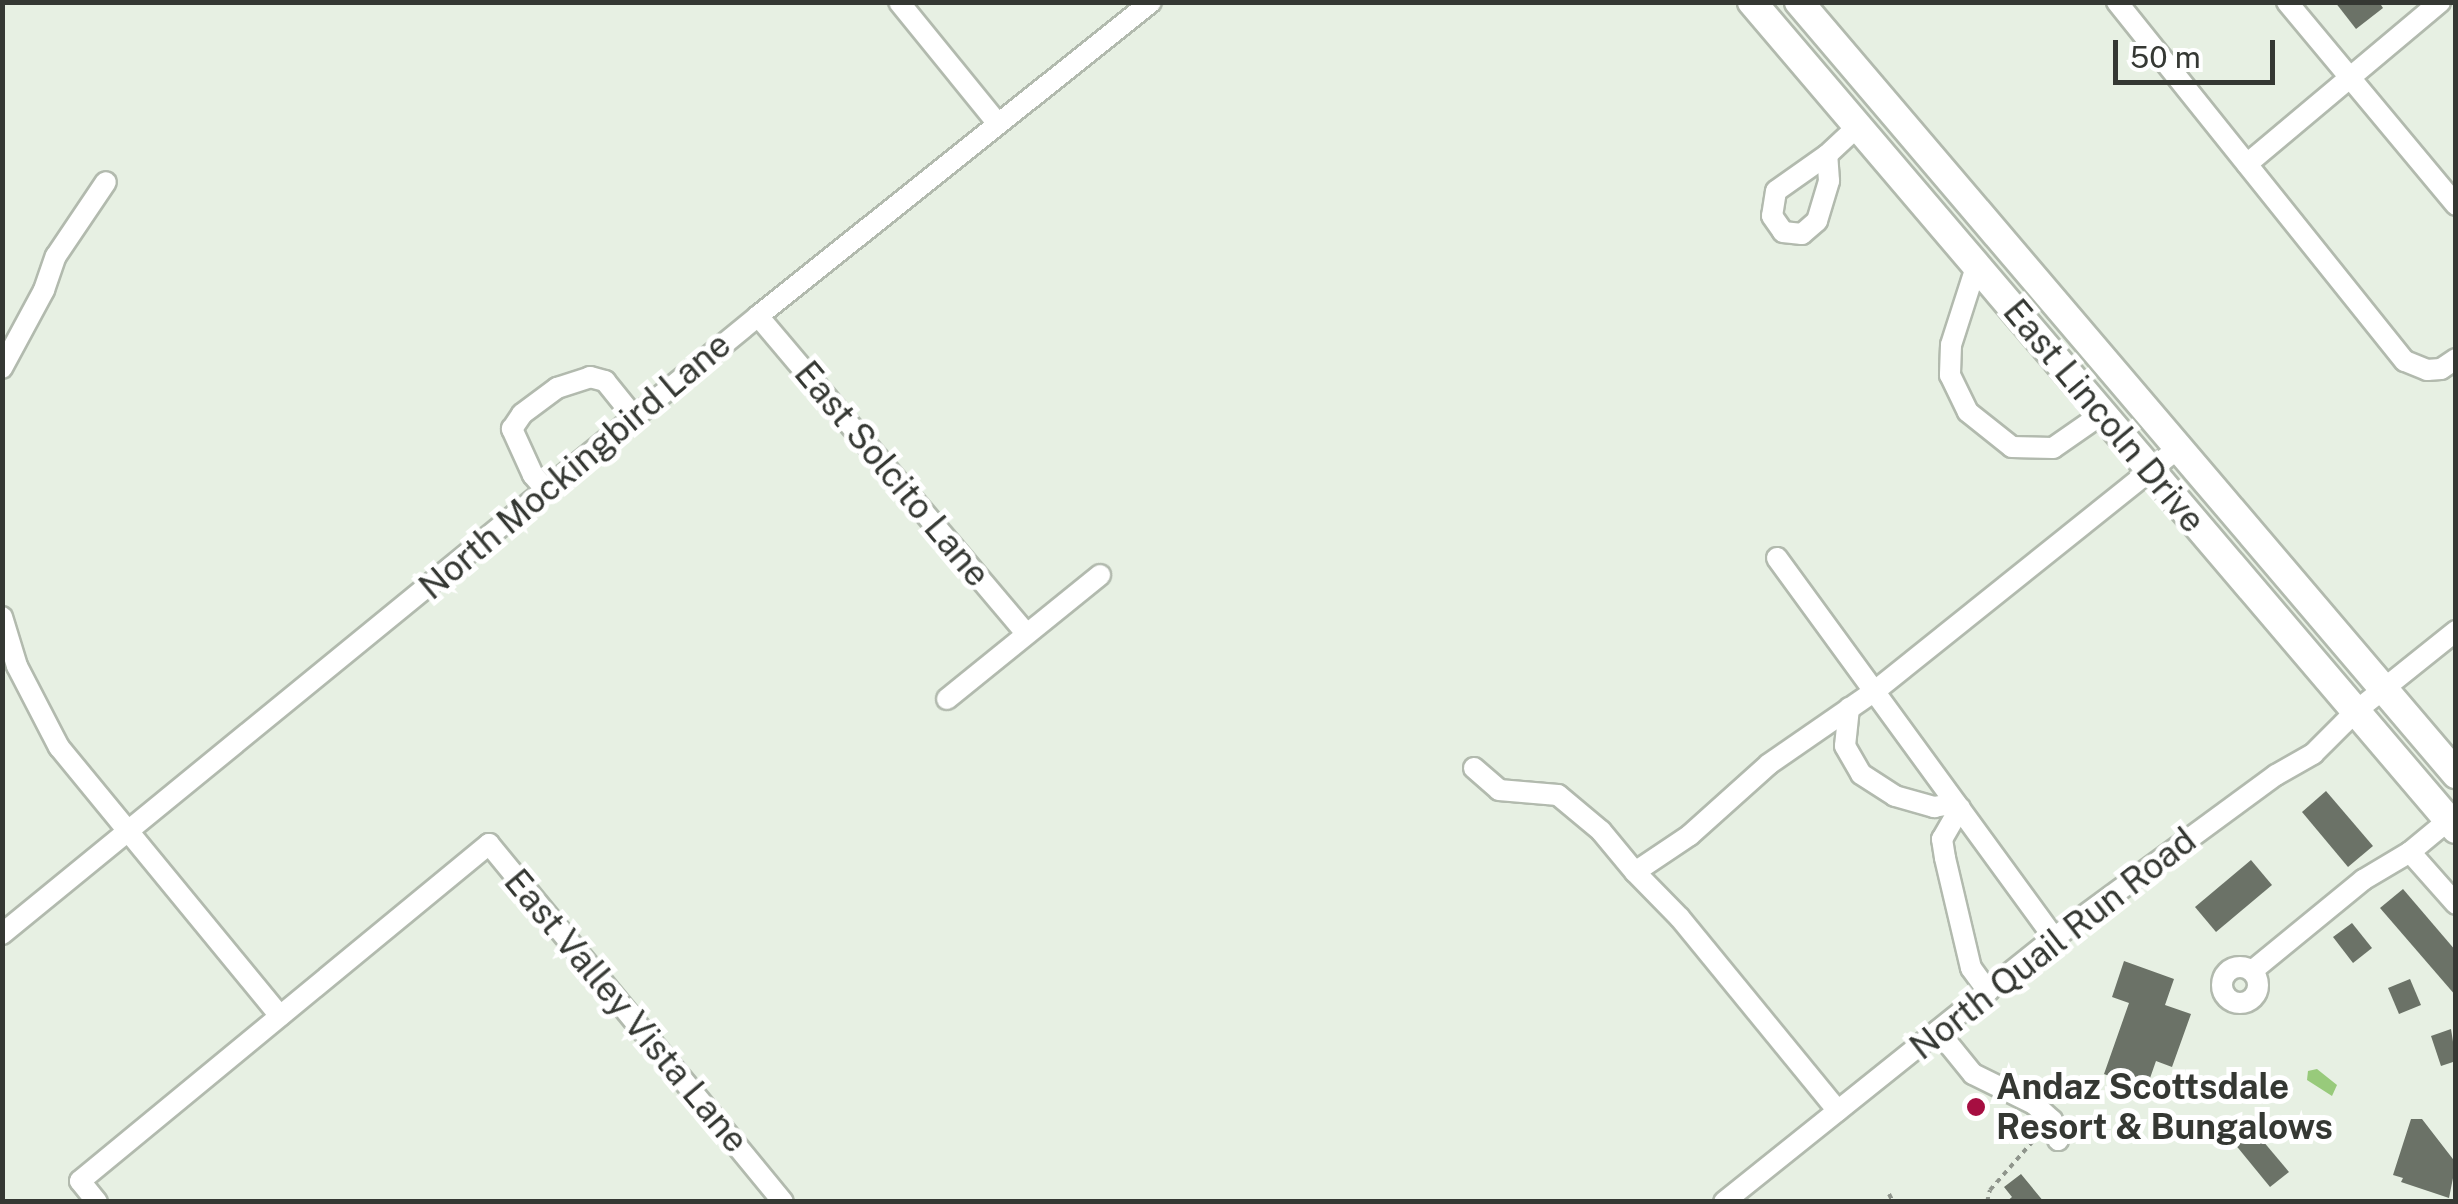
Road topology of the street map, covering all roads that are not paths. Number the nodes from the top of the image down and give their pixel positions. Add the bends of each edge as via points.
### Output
1 (898, 2) edge
2 (1151, 2) edge
3 (1752, 2) edge
4 (1799, 2) edge
5 (2117, 2) edge
6 (2288, 2) edge
7 (2440, 2) edge
8 (2350, 78) junction
9 (1891, 111) junction
10 (998, 124) junction
11 (1860, 130) junction
12 (1828, 155) dead end
13 (2247, 164) junction
14 (106, 182) dead end
15 (2456, 205) edge
16 (1976, 267) junction
17 (758, 316) junction
18 (2456, 359) edge
19 (2, 368) edge
20 (2102, 414) junction
21 (634, 417) junction
22 (2178, 448) junction
23 (2150, 471) junction
24 (546, 490) junction
25 (1777, 558) dead end
26 (1100, 575) dead end
27 (2, 617) edge
28 (2456, 631) edge
29 (1026, 633) junction
30 (2383, 689) junction
31 (1875, 691) junction
32 (947, 698) dead end
33 (1849, 708) junction
34 (2356, 711) junction
35 (1474, 768) dead end
36 (2456, 774) edge
37 (1958, 806) junction
38 (2453, 821) edge
39 (129, 834) junction
40 (2410, 852) junction
41 (1635, 872) junction
42 (2456, 904) edge
43 (2, 934) edge
44 (2054, 938) junction
45 (2252, 971) dead end
46 (1988, 991) junction
47 (280, 1016) junction
48 (1938, 1031) junction
49 (1838, 1111) junction
50 (2058, 1140) dead end
51 (96, 1202) edge
52 (783, 1202) edge
53 (1724, 1202) edge

1 - 10 street
2 - 10 street, North Mockingbird Lane
3 - 11 main road, East Lincoln Drive
4 - 9 main road, East Lincoln Drive
5 - 13 street
6 - 8 street
7 - 8 street
8 - 13 street
8 - 15 street
9 - 11 main road
9 - 22 main road, East Lincoln Drive
10 - 17 street, North Mockingbird Lane
11 - 12 street
11 - 16 main road, East Lincoln Drive
13 - 18 street via 2405,361 2428,370
14 - 19 street via 56,256
16 - 20 main road, East Lincoln Drive
16 - 20 street via 1951,345 1950,375 1968,412 2012,448 2053,448
17 - 21 street, North Mockingbird Lane
17 - 29 street, East Solcito Lane
20 - 23 main road, East Lincoln Drive
21 - 24 street, North Mockingbird Lane
21 - 24 street via 605,381 590,377 558,388 522,414 512,429
22 - 23 street
22 - 30 main road, East Lincoln Drive
23 - 31 street
23 - 34 main road, East Lincoln Drive
24 - 39 street, North Mockingbird Lane
25 - 31 street
26 - 29 street
27 - 39 street via 17,666 58,747
28 - 30 street, North Quail Run Road
29 - 32 street
30 - 34 street, North Quail Run Road
30 - 36 main road, East Lincoln Drive
31 - 33 street
31 - 37 street
33 - 37 street via 1845,746 1861,774 1895,796
33 - 41 street
34 - 38 main road, East Lincoln Drive
34 - 44 street, North Quail Run Road via 2313,754
35 - 41 street via 1499,790 1558,795
37 - 44 street
37 - 46 street via 1942,839 1945,858 1971,968
38 - 40 street
39 - 43 street, North Mockingbird Lane
39 - 47 street
40 - 42 street
40 - 45 street via 2364,880
41 - 49 street
44 - 46 street, North Quail Run Road
46 - 48 street, North Quail Run Road
47 - 51 street, East Valley Vista Lane via 80,1181
47 - 52 street, East Valley Vista Lane via 489,844
48 - 49 street, North Quail Run Road
48 - 50 street via 1973,1074 2052,1120
49 - 53 street, North Quail Run Road

